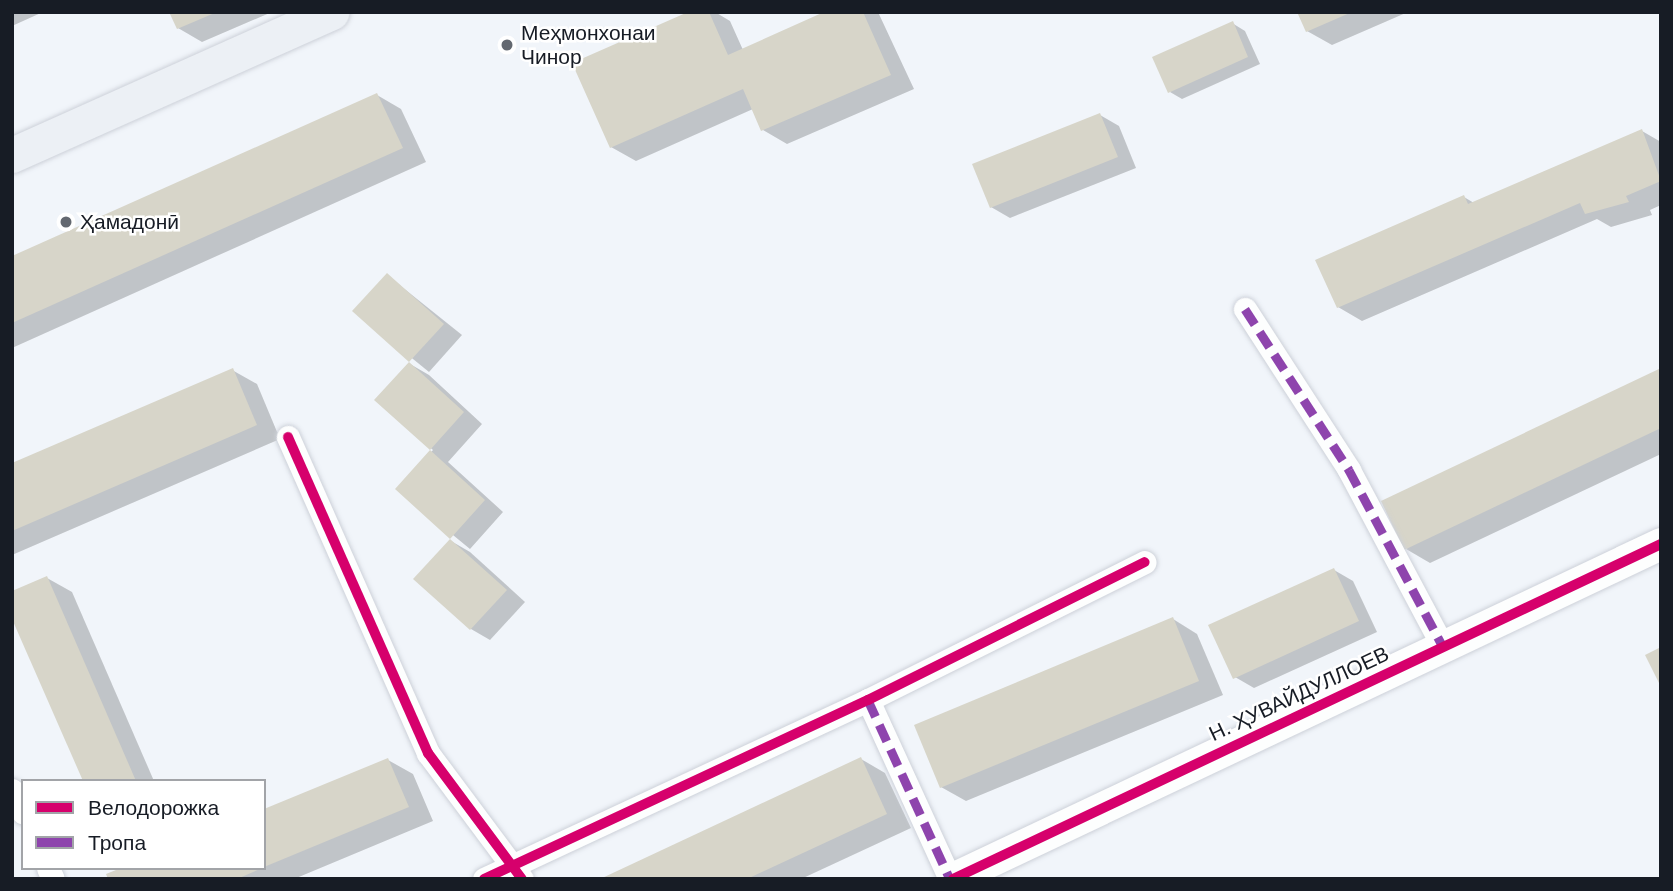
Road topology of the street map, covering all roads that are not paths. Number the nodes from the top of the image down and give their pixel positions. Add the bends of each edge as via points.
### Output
1 (332, 12) edge
2 (12, 155) edge
3 (1245, 309) dead end
4 (288, 437) dead end
5 (1661, 544) edge
6 (1145, 562) dead end
7 (1443, 647) junction
8 (868, 700) junction
9 (12, 790) edge
10 (21, 809) edge
11 (517, 872) edge
12 (484, 879) edge
13 (951, 879) edge

1 - 2 main road
3 - 7 street via 1349,470
4 - 11 street via 428,753
5 - 7 street, Н. ҲУВАЙДУЛЛОЕВ
6 - 8 street
7 - 13 street, Н. ҲУВАЙДУЛЛОЕВ
8 - 11 street
8 - 13 street
9 - 10 street
11 - 12 street

